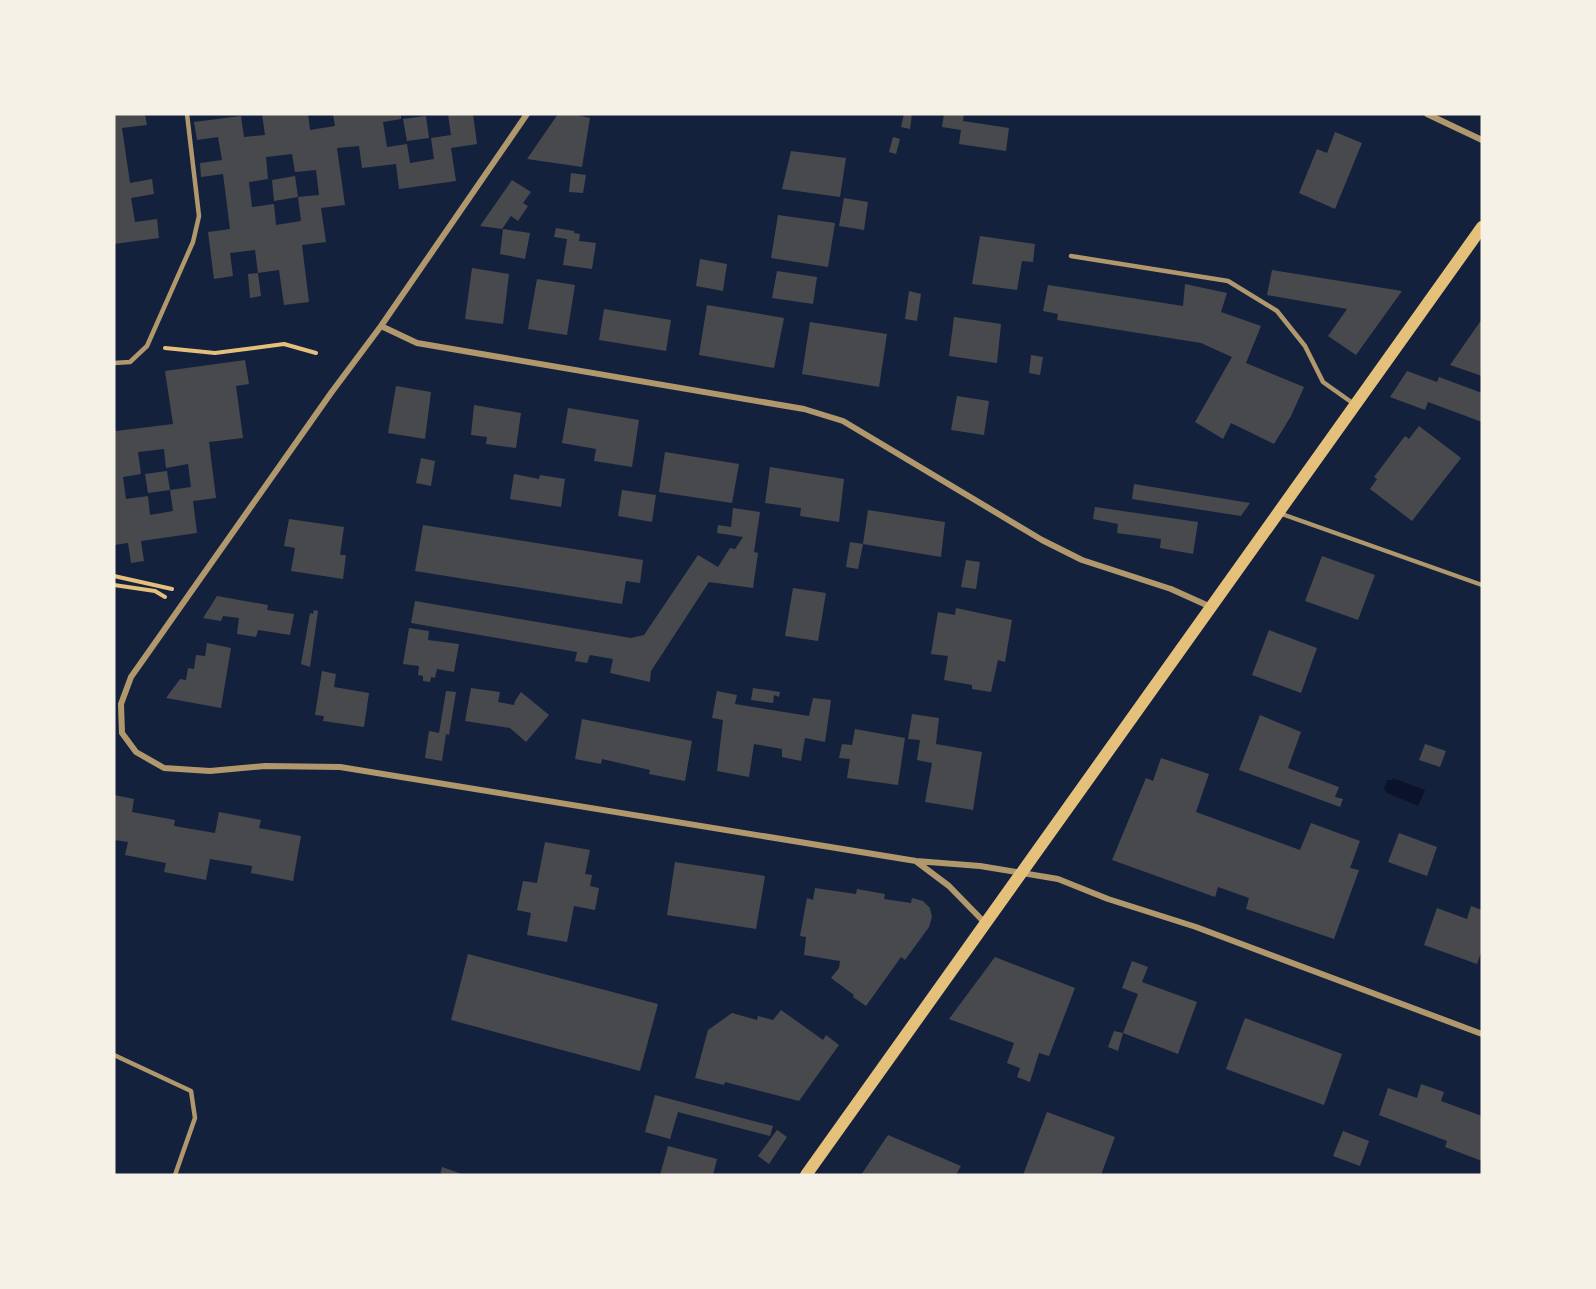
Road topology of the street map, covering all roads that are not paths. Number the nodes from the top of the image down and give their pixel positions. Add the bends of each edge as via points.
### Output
1 (187, 114) edge
2 (527, 114) edge
3 (1427, 114) edge
4 (1482, 140) edge
5 (1482, 227) edge
6 (1071, 256) dead end
7 (381, 326) junction
8 (114, 363) edge
9 (1356, 405) junction
10 (1280, 513) junction
11 (1482, 585) edge
12 (1211, 607) junction
13 (916, 861) junction
14 (1023, 873) junction
15 (986, 924) junction
16 (1482, 1034) edge
17 (114, 1055) edge
18 (175, 1175) edge
19 (806, 1175) edge

1 - 8 lane via 199,216 193,242 147,346 130,362
2 - 7 street
3 - 4 street
5 - 9 main road
6 - 9 lane via 1228,281 1277,311 1305,346 1323,382
7 - 12 street via 417,343 804,409 843,421 1062,550
7 - 13 street via 131,677 121,704 122,733 136,752 164,768 210,771 265,766 340,767
9 - 10 main road
10 - 11 lane
10 - 12 main road
12 - 14 main road
13 - 14 street
13 - 15 street via 949,886
14 - 15 main road
14 - 16 street via 1058,879 1196,927
15 - 19 main road
17 - 18 lane via 191,1091 195,1118

